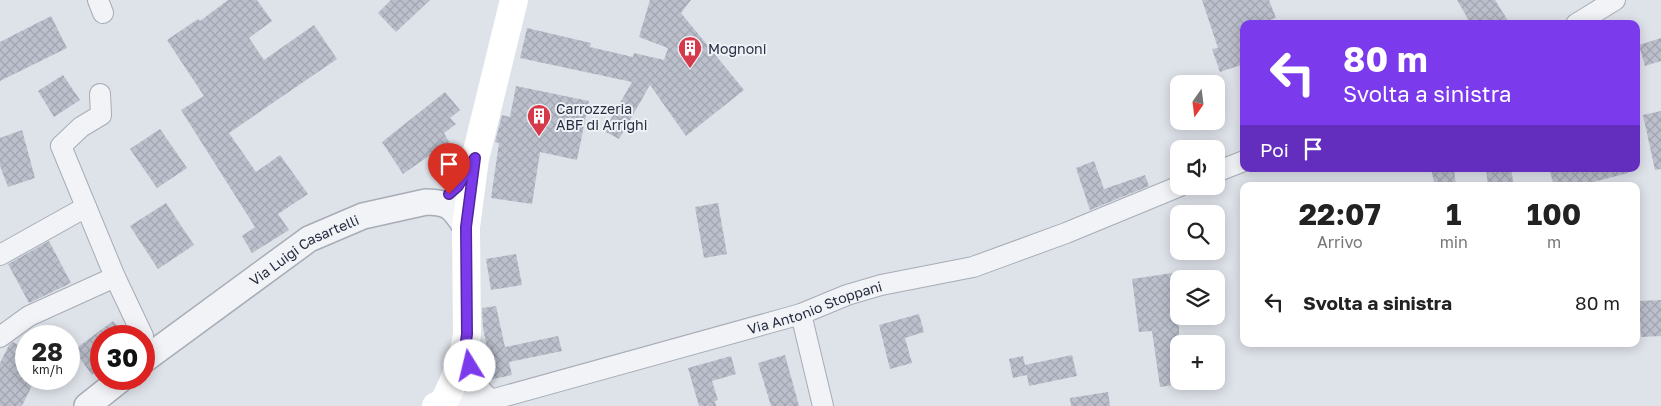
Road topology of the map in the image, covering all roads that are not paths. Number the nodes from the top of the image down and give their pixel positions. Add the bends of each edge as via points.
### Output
1 (514, 0) edge
2 (1616, 0) edge
3 (1583, 20) edge
4 (100, 94) dead end
5 (475, 158) junction
6 (1240, 163) edge
7 (1225, 168) edge
8 (1170, 190) edge
9 (435, 202) junction
10 (86, 207) junction
11 (466, 227) junction
12 (0, 254) edge
13 (115, 276) junction
14 (801, 314) junction
15 (136, 325) edge
16 (0, 337) edge
17 (155, 341) edge
18 (465, 349) junction
19 (107, 390) edge
20 (491, 400) junction
21 (439, 405) edge
22 (87, 406) edge
23 (823, 406) edge

1 - 5 main road
2 - 3 street
4 - 10 street, Via Luigi Casartelli via 101,114 61,146
5 - 9 street via 458,186
5 - 11 main road
6 - 7 street
8 - 14 street, Via Antonio Stoppani via 1066,234 973,267 881,285
9 - 11 street via 454,208
9 - 17 street, Via Luigi Casartelli via 363,216 309,239
10 - 12 street
10 - 13 street, Via Luigi Casartelli
11 - 18 main road
13 - 15 street, Via Luigi Casartelli
13 - 16 street via 29,316
14 - 20 street, Via Antonio Stoppani
14 - 23 street
18 - 20 street via 475,384
18 - 21 main road via 457,376
19 - 22 street
20 - 21 street, Via Antonio Stoppani

